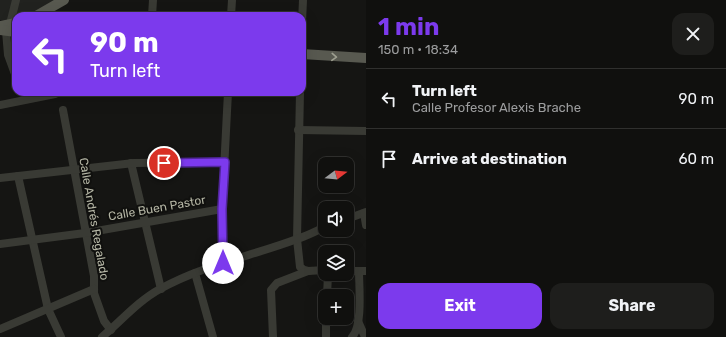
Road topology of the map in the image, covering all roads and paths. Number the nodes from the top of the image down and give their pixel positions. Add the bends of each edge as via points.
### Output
1 (16, 0) edge
2 (64, 0) edge
3 (153, 0) edge
4 (232, 0) edge
5 (303, 0) edge
6 (13, 12) edge
7 (43, 12) edge
8 (152, 12) edge
9 (231, 12) edge
10 (302, 12) edge
11 (12, 14) edge
12 (8, 28) edge
13 (306, 54) edge
14 (366, 58) edge
15 (12, 66) edge
16 (17, 96) edge
17 (45, 96) edge
18 (228, 96) edge
19 (300, 96) edge
20 (18, 101) junction
21 (0, 105) edge
22 (63, 110) dead end
23 (298, 130) junction
24 (366, 131) edge
25 (225, 162) junction
26 (130, 163) junction
27 (73, 170) junction
28 (18, 176) junction
29 (0, 178) edge
30 (222, 209) junction
31 (365, 212) edge
32 (354, 216) edge
33 (144, 222) junction
34 (366, 224) edge
35 (318, 231) edge
36 (85, 232) junction
37 (297, 239) junction
38 (32, 240) junction
39 (0, 244) edge
40 (223, 263) junction
41 (308, 270) junction
42 (318, 270) edge
43 (363, 271) edge
44 (195, 273) junction
45 (94, 289) junction
46 (161, 289) junction
47 (48, 309) junction
48 (358, 321) junction
49 (326, 325) edge
50 (0, 329) edge
51 (111, 330) junction
52 (61, 337) edge
53 (102, 337) edge
54 (213, 337) edge
55 (273, 337) edge
56 (326, 337) edge
57 (352, 337) edge
58 (365, 337) edge

1 - 6 street
2 - 7 main road
3 - 8 street
4 - 9 street
5 - 10 street
11 - 12 street
12 - 15 street via 8,55
13 -> 14 main road
16 - 20 street
17 - 20 street
18 - 25 street
19 - 23 street
20 - 21 street
22 - 27 street, Calle Andrés Regalado
23 - 24 street
23 - 37 street
25 - 26 street
25 - 30 street
26 - 27 street
26 - 33 street
27 - 28 street
27 - 36 street, Calle Andrés Regalado
28 - 29 street
28 - 38 street
30 - 33 street, Calle Buen Pastor
30 - 40 street
31 - 32 street
31 - 34 street
33 - 36 street, Calle Buen Pastor
33 - 46 street
35 - 37 street
36 - 38 street, Calle Buen Pastor
36 - 45 street, Calle Andrés Regalado via 94,276
37 - 40 street
37 - 41 street via 300,266
38 - 39 street, Calle Buen Pastor
38 - 47 street
40 - 44 street
41 - 42 street
41 - 55 street via 273,286
43 - 48 street
44 - 46 street
44 - 54 street
45 - 47 street
45 - 51 street, Calle Andrés Regalado via 104,321
46 - 51 street via 145,299
47 - 50 street
47 - 52 street
48 - 57 street
48 - 58 street
49 - 56 street
51 - 53 street

